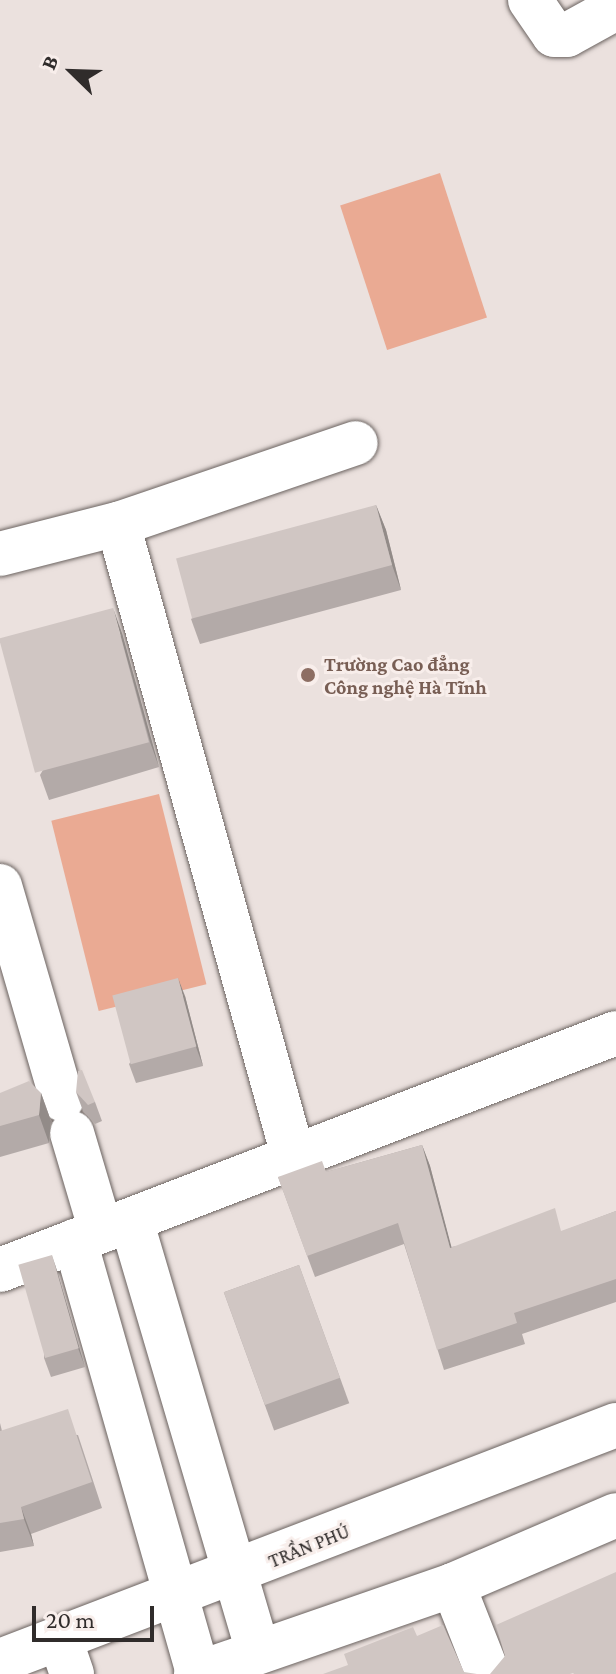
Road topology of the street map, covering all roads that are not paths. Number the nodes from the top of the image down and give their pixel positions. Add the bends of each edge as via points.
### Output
1 (530, 0) edge
2 (616, 8) edge
3 (356, 443) dead end
4 (118, 524) junction
5 (0, 554) edge
6 (0, 886) edge
7 (616, 1033) edge
8 (294, 1159) junction
9 (102, 1230) junction
10 (0, 1270) edge
11 (616, 1425) edge
12 (616, 1515) edge
13 (235, 1576) junction
14 (453, 1585) junction
15 (175, 1596) junction
16 (258, 1652) junction
17 (66, 1657) edge
18 (0, 1661) edge
19 (197, 1674) edge
20 (488, 1674) edge

1 - 2 street via 554,35
3 - 4 street
4 - 5 street
4 - 8 street
6 - 9 street
7 - 8 street
8 - 9 street
9 - 10 street
9 - 13 street
9 - 15 street
11 - 13 street, TRẦN PHÚ
12 - 14 street
13 - 15 street, TRẦN PHÚ
13 - 16 street
14 - 16 street
14 - 20 street
15 - 17 street, TRẦN PHÚ
15 - 19 street
16 - 19 street
17 - 18 street, TRẦN PHÚ

